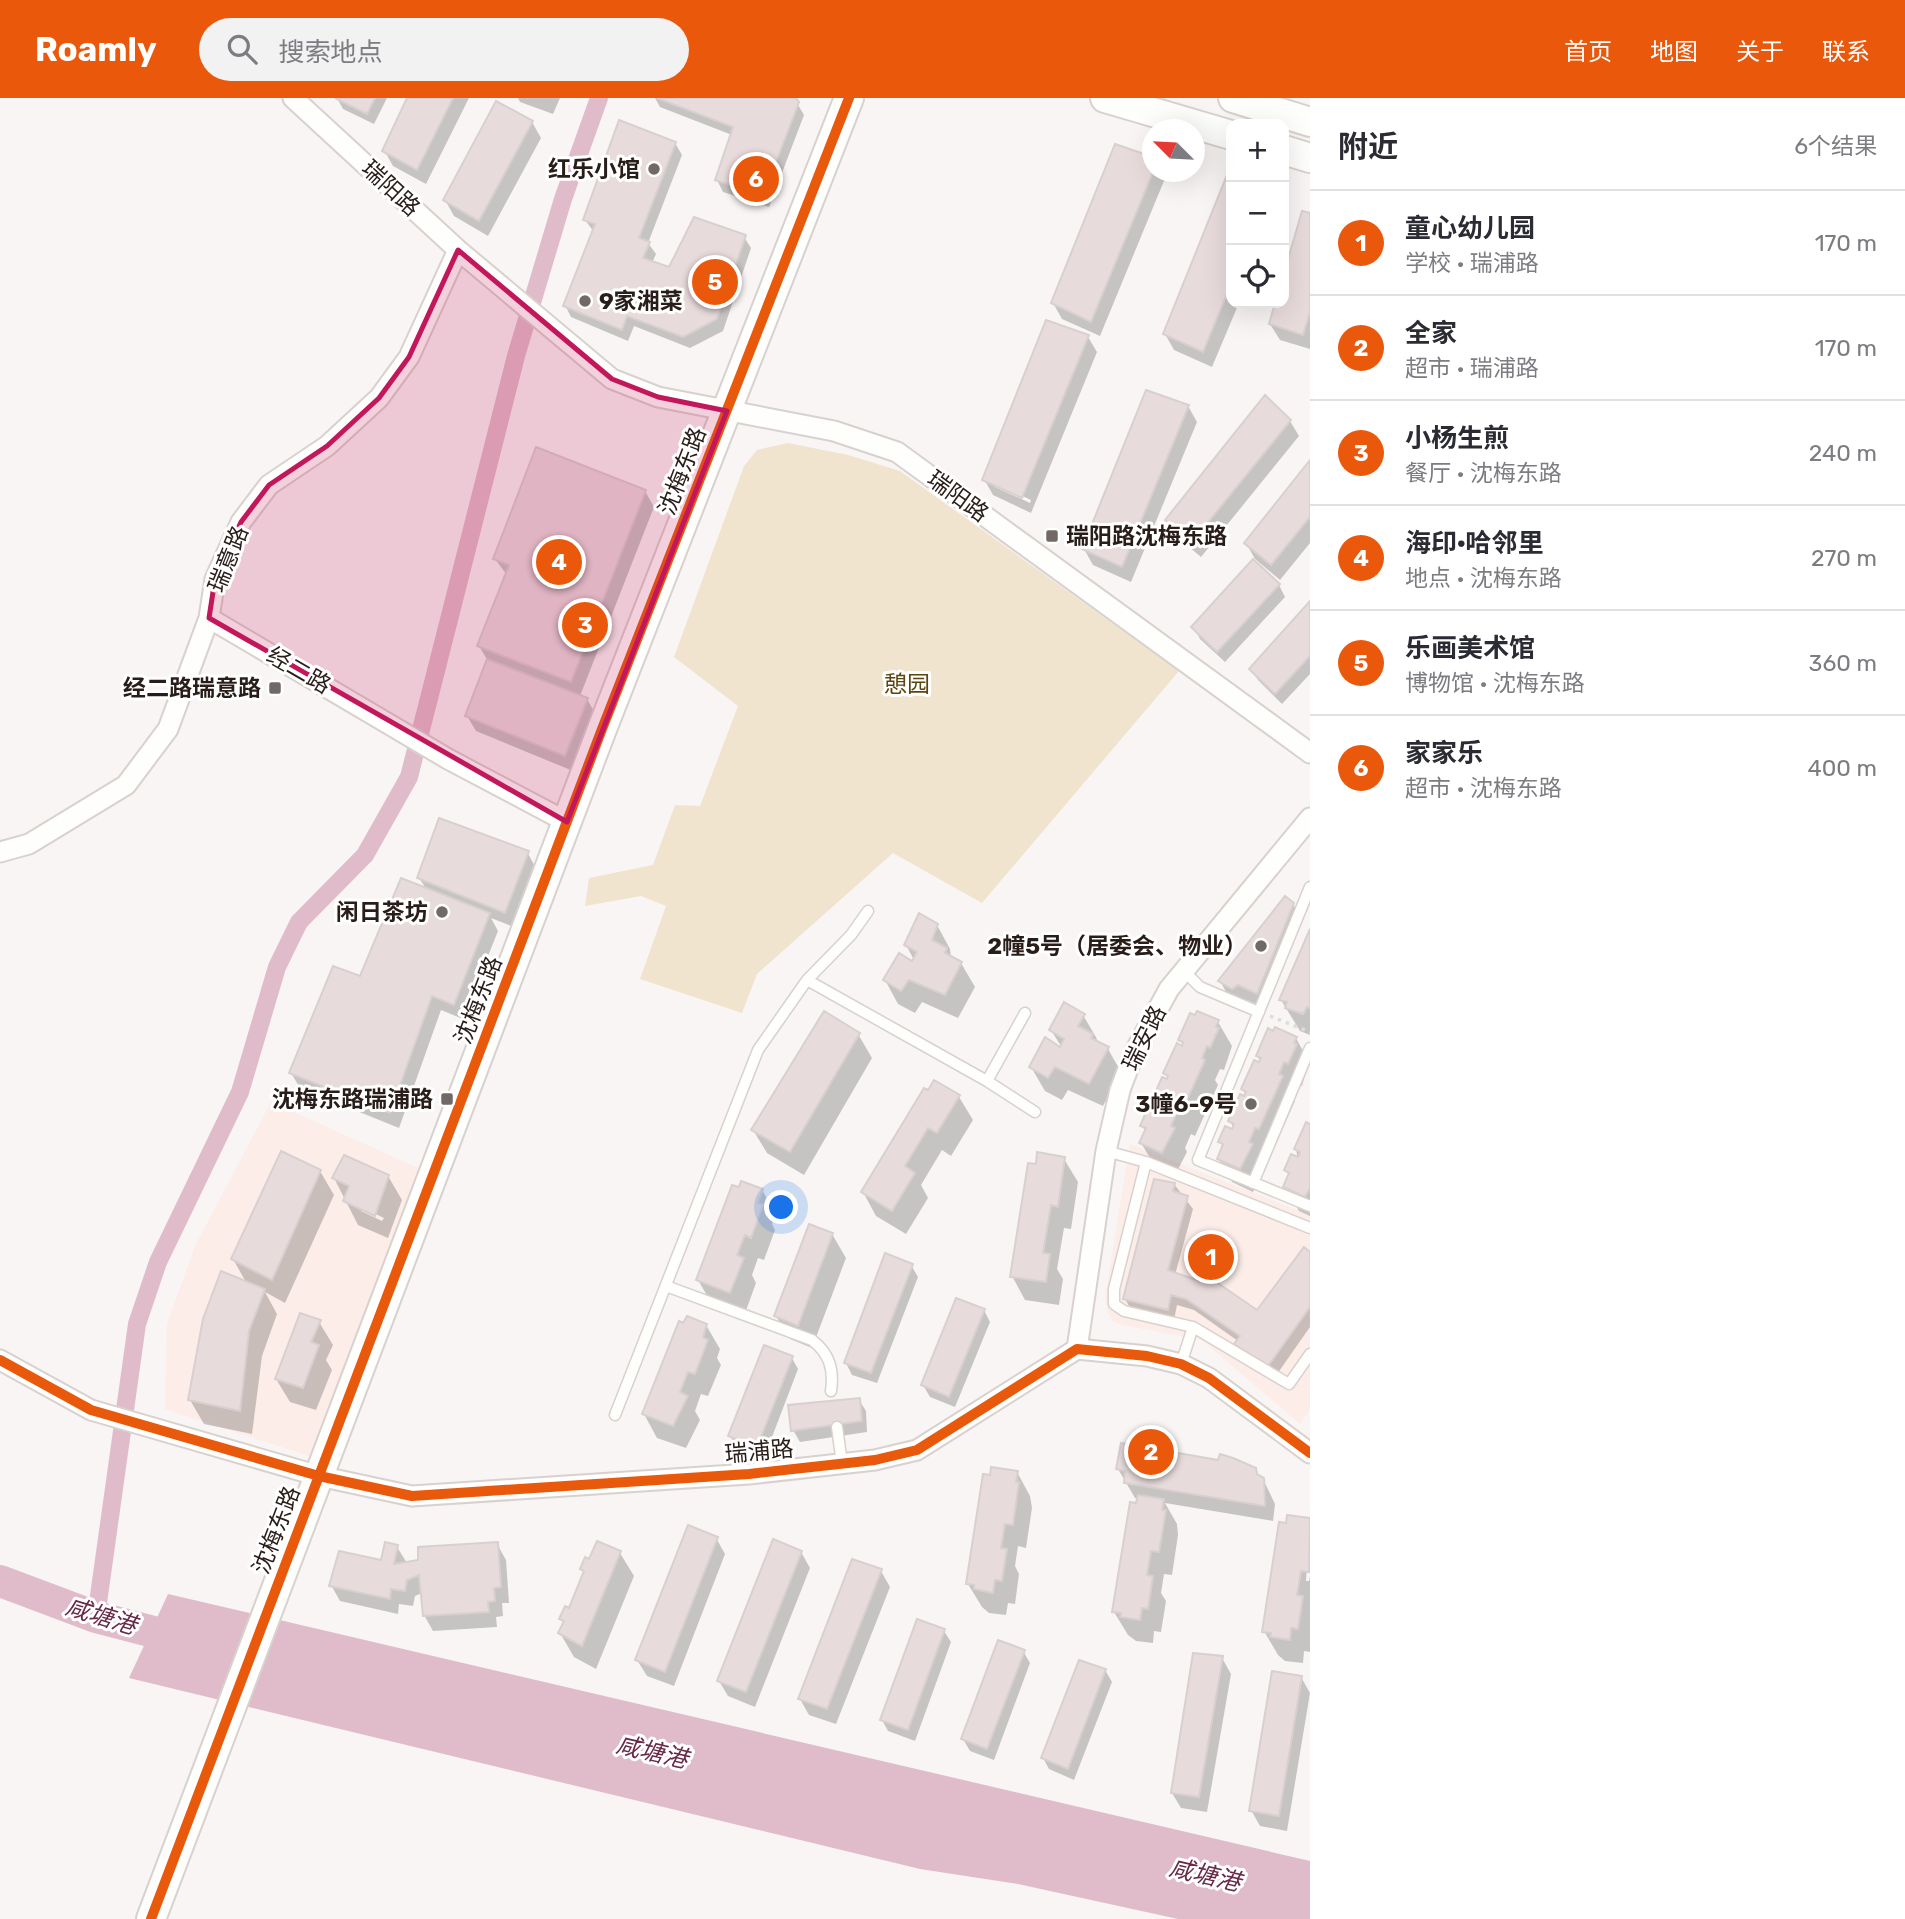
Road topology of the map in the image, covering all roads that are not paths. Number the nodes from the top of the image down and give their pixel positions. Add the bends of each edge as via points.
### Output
1 (293, 98) edge
2 (849, 98) edge
3 (1105, 98) edge
4 (1233, 98) edge
5 (1310, 122) edge
6 (1226, 134) edge
7 (1289, 152) edge
8 (1310, 158) edge
9 (458, 250) junction
10 (727, 411) junction
11 (209, 618) junction
12 (1310, 753) edge
13 (1310, 818) edge
14 (567, 822) junction
15 (0, 852) edge
16 (1310, 887) edge
17 (868, 911) dead end
18 (1184, 971) junction
19 (807, 981) junction
20 (1259, 1012) junction
21 (1025, 1013) dead end
22 (1310, 1048) edge
23 (988, 1081) junction
24 (1035, 1112) dead end
25 (1106, 1151) junction
26 (1146, 1162) junction
27 (1254, 1183) junction
28 (1310, 1206) edge
29 (1310, 1228) edge
30 (666, 1286) junction
31 (1193, 1327) junction
32 (1077, 1349) junction
33 (1310, 1354) edge
34 (0, 1360) edge
35 (1181, 1364) junction
36 (831, 1391) dead end
37 (615, 1415) dead end
38 (836, 1427) dead end
39 (1310, 1453) edge
40 (842, 1464) junction
41 (319, 1476) junction
42 (151, 1919) edge

1 - 9 street, 瑞阳路
2 - 10 street, 沈梅东路
3 - 6 street
4 - 5 street
7 - 8 street
9 - 10 street, 瑞阳路 via 612,379 658,397
9 - 11 street, 瑞意路 via 410,356 379,398 327,446 269,485 241,522 215,579
10 - 12 street, 瑞阳路 via 834,431 897,452
10 - 14 street, 沈梅东路
11 - 14 street, 经二路 via 448,759
11 - 15 street, 瑞意路 via 167,729 126,785 29,844
13 - 18 street, 瑞安路
14 - 41 street, 沈梅东路
16 - 20 lane
17 - 19 lane
18 - 20 lane via 1200,987
18 - 25 street, 瑞安路 via 1154,1012 1134,1053
19 - 23 lane
19 - 30 lane via 758,1050
20 - 27 lane via 1198,1160
21 - 23 lane
22 - 27 lane
23 - 24 lane
25 - 26 lane
25 - 32 street, 瑞安路
26 - 29 lane
26 - 31 lane via 1114,1304 1124,1311
27 - 28 lane
30 - 36 lane via 812,1340 831,1366
30 - 37 lane
31 - 33 lane via 1289,1384
31 - 35 lane
32 - 35 street
32 - 40 street, 瑞浦路 via 917,1450
34 - 41 street, 瑞浦路 via 91,1410
35 - 39 street via 1209,1378
38 - 40 lane
40 - 41 street, 瑞浦路 via 412,1496
41 - 42 street, 沈梅东路

